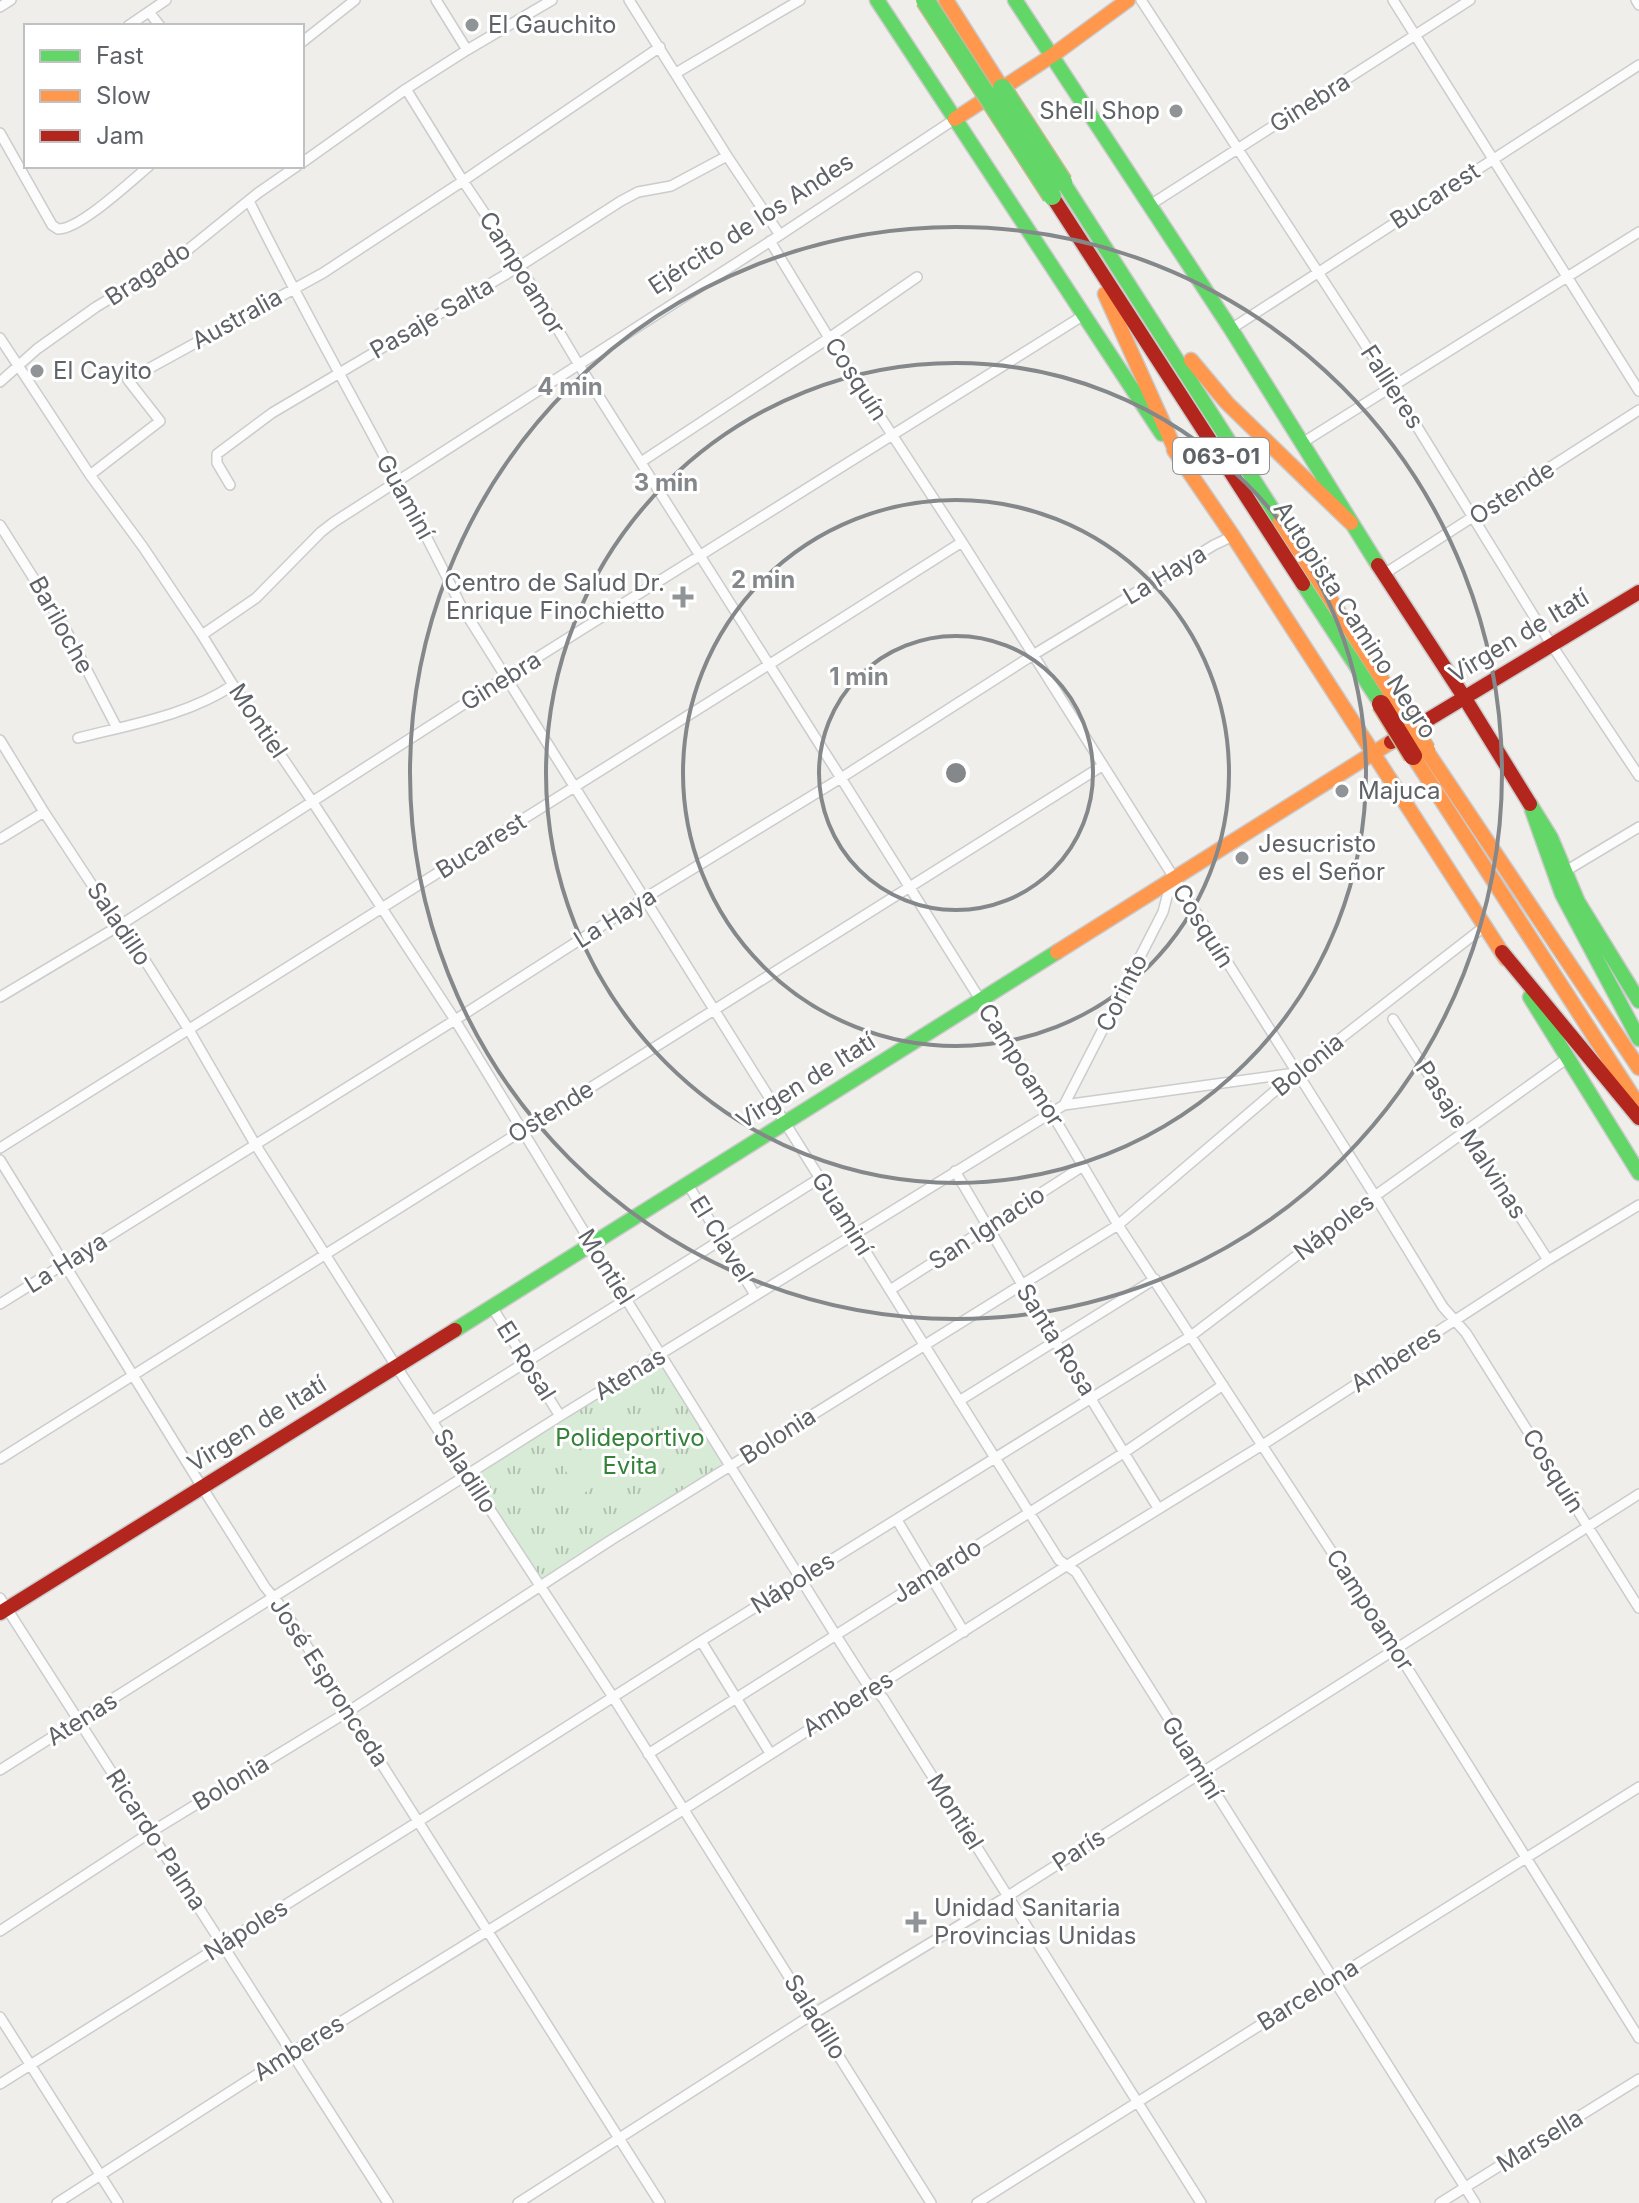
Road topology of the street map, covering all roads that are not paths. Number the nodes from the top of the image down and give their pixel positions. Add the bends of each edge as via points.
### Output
1 (11, 0) edge
2 (166, 0) edge
3 (355, 0) edge
4 (436, 0) edge
5 (552, 0) edge
6 (629, 0) edge
7 (800, 0) edge
8 (877, 0) edge
9 (925, 0) edge
10 (946, 0) edge
11 (1015, 0) edge
12 (1128, 0) edge
13 (1141, 0) edge
14 (1393, 0) edge
15 (1470, 0) edge
16 (1636, 0) edge
17 (1639, 5) edge
18 (152, 6) edge
19 (0, 7) edge
20 (130, 24) edge
21 (1417, 35) junction
22 (304, 40) edge
23 (660, 47) junction
24 (467, 50) junction
25 (1053, 55) junction
26 (1639, 65) edge
27 (676, 73) junction
28 (406, 89) junction
29 (955, 119) junction
30 (2, 140) edge
31 (1238, 149) junction
32 (727, 156) junction
33 (1493, 159) junction
34 (304, 161) edge
35 (147, 168) edge
36 (294, 168) edge
37 (463, 181) junction
38 (1059, 196) junction
39 (249, 201) junction
40 (1150, 205) junction
41 (1639, 232) edge
42 (780, 235) junction
43 (770, 241) junction
44 (1117, 264) junction
45 (520, 266) junction
46 (1316, 272) junction
47 (917, 277) dead end
48 (1567, 277) junction
49 (292, 288) junction
50 (1084, 315) junction
51 (1231, 329) junction
52 (0, 338) edge
53 (829, 338) junction
54 (579, 365) junction
55 (19, 366) junction
56 (338, 373) junction
57 (0, 382) edge
58 (1392, 386) junction
59 (1639, 391) edge
60 (1639, 410) edge
61 (893, 435) junction
62 (1302, 443) junction
63 (1179, 458) junction
64 (641, 462) junction
65 (90, 475) junction
66 (397, 483) junction
67 (230, 485) dead end
68 (1473, 518) junction
69 (1351, 523) junction
70 (0, 525) edge
71 (1233, 536) junction
72 (962, 542) junction
73 (700, 556) junction
74 (1384, 574) junction
75 (1639, 592) edge
76 (202, 635) junction
77 (1551, 644) junction
78 (1033, 655) junction
79 (770, 664) junction
80 (506, 677) junction
81 (233, 685) junction
82 (1464, 697) junction
83 (1387, 699) junction
84 (117, 728) junction
85 (78, 738) dead end
86 (0, 740) edge
87 (1374, 753) junction
88 (1420, 753) junction
89 (1102, 766) junction
90 (1639, 776) edge
91 (841, 778) junction
92 (575, 787) junction
93 (312, 801) junction
94 (1532, 810) junction
95 (44, 812) junction
96 (1639, 827) edge
97 (0, 839) edge
98 (1564, 872) junction
99 (1172, 878) junction
100 (908, 887) junction
101 (645, 898) junction
102 (382, 908) junction
103 (122, 924) junction
104 (1485, 926) junction
105 (1502, 952) junction
106 (0, 997) edge
107 (980, 1001) junction
108 (1639, 1001) edge
109 (714, 1009) junction
110 (1393, 1019) dead end
111 (455, 1020) junction
112 (189, 1030) junction
113 (1639, 1039) edge
114 (1569, 1057) junction
115 (1639, 1068) edge
116 (1296, 1073) junction
117 (1064, 1105) junction
118 (1639, 1106) edge
119 (1052, 1114) junction
120 (1639, 1118) edge
121 (784, 1123) junction
122 (522, 1130) junction
123 (1467, 1132) junction
124 (255, 1144) junction
125 (0, 1148) edge
126 (0, 1160) edge
127 (1083, 1166) junction
128 (955, 1171) junction
129 (1639, 1173) edge
130 (820, 1178) junction
131 (687, 1183) junction
132 (1375, 1196) junction
133 (1639, 1205) edge
134 (1118, 1225) junction
135 (988, 1229) junction
136 (855, 1233) junction
137 (721, 1239) junction
138 (591, 1243) junction
139 (326, 1253) junction
140 (1548, 1260) junction
141 (65, 1264) junction
142 (1155, 1279) junction
143 (1022, 1284) junction
144 (890, 1290) junction
145 (755, 1295) junction
146 (626, 1299) junction
147 (0, 1304) edge
148 (492, 1307) junction
149 (1456, 1321) junction
150 (1191, 1336) junction
151 (1056, 1342) junction
152 (924, 1346) junction
153 (661, 1355) junction
154 (526, 1362) junction
155 (396, 1366) junction
156 (133, 1375) junction
157 (1223, 1385) junction
158 (1092, 1398) junction
159 (959, 1401) junction
160 (560, 1416) junction
161 (432, 1421) junction
162 (1264, 1444) junction
163 (1125, 1452) junction
164 (995, 1458) junction
165 (0, 1459) edge
166 (731, 1465) junction
167 (466, 1475) junction
168 (202, 1487) junction
169 (1639, 1494) edge
170 (1158, 1508) junction
171 (1030, 1512) junction
172 (897, 1520) junction
173 (1588, 1526) junction
174 (1066, 1566) junction
175 (931, 1576) junction
176 (801, 1578) junction
177 (541, 1586) junction
178 (275, 1598) junction
179 (2, 1607) edge
180 (1639, 1608) edge
181 (964, 1632) junction
182 (835, 1634) junction
183 (701, 1641) junction
184 (1396, 1650) junction
185 (872, 1689) junction
186 (613, 1697) junction
187 (736, 1698) junction
188 (349, 1711) junction
189 (79, 1722) junction
190 (770, 1753) junction
191 (648, 1754) junction
192 (0, 1770) edge
193 (1201, 1772) junction
194 (1639, 1787) edge
195 (683, 1810) junction
196 (419, 1821) junction
197 (151, 1832) junction
198 (1526, 1857) junction
199 (1008, 1896) junction
200 (488, 1930) junction
201 (0, 1931) edge
202 (224, 1944) junction
203 (1334, 1980) junction
204 (813, 2014) junction
205 (0, 2017) edge
206 (1639, 2038) edge
207 (292, 2052) junction
208 (30, 2065) junction
209 (1639, 2079) edge
210 (0, 2084) edge
211 (1137, 2102) junction
212 (620, 2139) junction
213 (101, 2175) junction
214 (1465, 2187) junction
215 (57, 2203) edge
216 (118, 2203) edge
217 (388, 2203) edge
218 (518, 2203) edge
219 (660, 2203) edge
220 (931, 2203) edge
221 (977, 2203) edge
222 (1201, 2203) edge
223 (1440, 2203) edge
224 (1475, 2203) edge

1 - 19 street
2 - 18 street
3 - 22 street
4 - 24 street
5 - 24 street, Bragado
6 - 23 street
7 - 27 street
8 - 29 main road
9 - 38 main road, Autopista Camino Negro / 063-01, bridge
10 - 38 main road, Autopista Camino Negro / 063-01, bridge
11 - 25 main road
12 - 25 main road, Ejército de los Andes
13 - 31 street, Fallieres
14 - 21 street
15 - 21 street, Ginebra
16 - 17 street
18 - 20 street
21 - 31 street, Ginebra
21 - 33 street
23 - 27 street
23 - 37 street, Australia
24 - 28 street, Bragado
25 - 29 main road, Ejército de los Andes
25 - 40 main road
26 - 33 street, Bucarest
27 - 32 street
28 - 34 street, Bragado
28 - 37 street, Campoamor
29 - 42 street, Ejército de los Andes
29 - 50 main road
30 - 35 street via 52,225 63,230
31 - 40 street, Ginebra
31 - 46 street, Fallieres
32 - 42 street
32 - 45 street, Pasaje Salta via 671,186 621,201
33 - 46 street, Bucarest
33 - 48 street
36 - 39 street, Bragado
37 - 45 street, Campoamor
37 - 49 street, Australia
38 - 44 main road, Autopista Camino Negro / 063-01
38 - 63 main road
38 - 83 main road, Autopista Camino Negro / 063-01
39 - 49 street, Guaminí
39 - 55 street, Bragado via 179,257 96,307
40 - 51 main road
41 - 48 street
42 - 43 street, Ejército de los Andes
43 - 53 street, Cosquín
43 - 54 street, Ejército de los Andes
44 - 69 main road via 1206,380
44 - 83 main road, Autopista Camino Negro / 063-01
45 - 54 street, Campoamor
45 - 56 street, Pasaje Salta
46 - 51 street, Bucarest
46 - 58 street, Fallieres
47 - 53 street
48 - 58 street
48 - 59 street
49 - 56 street, Guaminí
49 - 65 street, Australia via 128,380 160,421
50 - 61 street, Ginebra
50 - 63 main road
51 - 62 main road
52 - 55 street, Montiel
53 - 61 street, Cosquín
53 - 64 street
54 - 64 street, Campoamor
54 - 66 street, Ejército de los Andes
55 - 57 street, Bragado
55 - 65 street, Montiel
56 - 66 street, Guaminí
56 - 67 street, Pasaje Salta via 217,454
58 - 62 street
58 - 68 street, Fallieres
60 - 68 street, Ostende
61 - 72 street, Cosquín
61 - 73 street, Ginebra
62 - 69 main road
63 - 71 main road
64 - 73 street, Campoamor
65 - 76 street, Montiel
66 - 76 street, Ejército de los Andes via 321,532 256,598
66 - 80 street, Guaminí via 460,604
68 - 74 street, Ostende
68 - 77 street, Fallieres
69 - 74 main road
70 - 84 street, Bariloche via 65,628
71 - 78 street, La Haya
71 - 87 main road
72 - 78 street, Cosquín
72 - 79 street, Bucarest
73 - 79 street, Campoamor
73 - 80 street, Ginebra
74 - 82 main road
75 - 77 main road, Virgen de Itatí
76 - 81 street, Montiel
77 - 82 main road, Virgen de Itatí
77 - 90 street, Fallieres
78 - 89 street, Cosquín
78 - 91 street, La Haya
79 - 91 street, Campoamor
79 - 92 street, Bucarest
80 - 92 street, Guaminí
80 - 93 street, Ginebra
81 - 84 street via 195,706
81 - 93 street, Montiel
82 - 87 main road, Virgen de Itatí
82 - 94 main road
83 - 88 main road, Autopista Camino Negro / 063-01, bridge
84 - 85 street
86 - 95 street, Saladillo
87 - 99 main road, Virgen de Itatí
87 - 104 main road
88 - 115 main road, Autopista Camino Negro / 063-01
88 - 118 main road, Autopista Camino Negro / 063-01 via 1468,838
89 - 99 street, Cosquín
89 - 100 street, Ostende
91 - 100 street, Campoamor
91 - 101 street, La Haya
92 - 101 street, Guaminí
92 - 102 street, Bucarest
93 - 102 street, Montiel
93 - 103 street, Ginebra
94 - 98 main road via 1555,845
94 - 113 main road via 1562,894
95 - 97 street
95 - 103 street, Saladillo
96 - 98 street
98 - 108 main road
99 - 107 main road, Virgen de Itatí
99 - 116 street, Cosquín
99 - 117 street, Corinto via 1163,912
100 - 107 street, Campoamor
100 - 109 street, Ostende
101 - 109 street, Guaminí
101 - 111 street, La Haya
102 - 111 street, Montiel
102 - 112 street, Bucarest
103 - 106 street, Ginebra
103 - 112 street, Saladillo
104 - 105 main road
104 - 116 street, Bolonia
105 - 114 main road
105 - 120 main road
107 - 119 street, Campoamor
107 - 121 main road, Virgen de Itatí
109 - 121 street, Guaminí
109 - 122 street, Ostende
110 - 123 street, Pasaje Malvinas
111 - 122 street, Montiel
111 - 124 street, La Haya
112 - 124 street, Saladillo
112 - 125 street, Bucarest
114 - 123 street, Nápoles
114 - 129 main road
116 - 117 street, Atenas
116 - 132 street, Cosquín
116 - 134 street, Bolonia
117 - 119 street, Atenas
119 - 127 street, Campoamor
119 - 128 street, Atenas
121 - 130 street, Guaminí
121 - 131 main road, Virgen de Itatí
122 - 138 street, Montiel
122 - 139 street, Ostende
123 - 132 street, Nápoles
123 - 140 street, Pasaje Malvinas
124 - 139 street, Saladillo
124 - 141 street, La Haya
126 - 141 street, José Espronceda
127 - 134 street, Campoamor
127 - 135 street, San Ignacio
128 - 135 street, Santa Rosa
128 - 136 street, Atenas
130 - 136 street, Guaminí
130 - 137 street
131 - 137 street, El Clavel
131 - 138 main road, Virgen de Itatí
132 - 149 street, Cosquín
132 - 150 street, Nápoles
133 - 140 street, Amberes
134 - 142 street, Campoamor
134 - 143 street, Bolonia
135 - 143 street, Santa Rosa
135 - 144 street, San Ignacio
136 - 144 street, Guaminí
136 - 145 street, Atenas
137 - 145 street, El Clavel
137 - 146 street
138 - 146 street, Montiel
138 - 148 main road, Virgen de Itatí
139 - 155 street, Saladillo
139 - 156 street, Ostende
140 - 149 street, Amberes
141 - 147 street, La Haya
141 - 156 street, José Espronceda
142 - 150 street, Campoamor
142 - 151 street
143 - 151 street, Santa Rosa
143 - 152 street, Bolonia
144 - 152 street, Guaminí
145 - 153 street, Atenas
146 - 153 street, Montiel
146 - 154 street
148 - 154 street, El Rosal
148 - 155 main road, Virgen de Itatí
149 - 162 street, Amberes
149 - 173 street, Cosquín
150 - 157 street, Campoamor
150 - 158 street, Nápoles
151 - 158 street, Santa Rosa
151 - 159 street
152 - 159 street, Guaminí
152 - 166 street, Bolonia
153 - 160 street, Atenas
153 - 166 street, Montiel
154 - 160 street, El Rosal
154 - 161 street
155 - 161 street, Saladillo
155 - 168 main road, Virgen de Itatí
156 - 165 street, Ostende
156 - 168 street, José Espronceda
157 - 162 street, Campoamor
157 - 163 street, Jamardo
158 - 163 street, Santa Rosa
158 - 164 street, Nápoles
159 - 164 street, Guaminí
160 - 167 street, Atenas
161 - 167 street, Saladillo
162 - 170 street, Amberes
162 - 184 street, Campoamor
163 - 170 street, Santa Rosa
163 - 171 street, Jamardo
164 - 171 street, Guaminí
164 - 172 street, Nápoles
166 - 176 street, Montiel
166 - 177 street, Bolonia
167 - 177 street, Saladillo
167 - 178 street, Atenas
168 - 178 street, José Espronceda
168 - 179 main road, Virgen de Itatí
169 - 173 street, París
170 - 174 street, Amberes
171 - 174 street, Guaminí
171 - 175 street, Jamardo
172 - 175 street
172 - 176 street, Nápoles
173 - 180 street, Cosquín
173 - 184 street, París
174 - 181 street, Amberes
174 - 193 street, Guaminí via 1076,1572
175 - 181 street
175 - 182 street, Jamardo
176 - 182 street, Montiel
176 - 183 street, Nápoles
177 - 186 street, Saladillo
177 - 188 street, Bolonia
178 - 188 street, José Espronceda
178 - 189 street, Atenas
179 - 189 street, Ricardo Palma
181 - 185 street, Amberes
182 - 185 street, Montiel
182 - 187 street, Jamardo
183 - 186 street, Nápoles
183 - 187 street
184 - 193 street, París
184 - 198 street, Campoamor
185 - 190 street, Amberes
185 - 199 street, Montiel via 883,1698
186 - 191 street, Saladillo
186 - 196 street, Nápoles
187 - 190 street
187 - 191 street, Jamardo
188 - 196 street, José Espronceda
188 - 197 street, Bolonia
189 - 192 street, Atenas
189 - 197 street, Ricardo Palma
190 - 195 street, Amberes
191 - 195 street, Saladillo
193 - 199 street, París
193 - 203 street, Guaminí
194 - 198 street, Barcelona
195 - 200 street, Amberes
195 - 204 street, Saladillo
196 - 200 street, José Espronceda
196 - 202 street, Nápoles
197 - 201 street, Bolonia
197 - 202 street, Ricardo Palma
198 - 203 street, Barcelona
198 - 206 street, Campoamor
199 - 204 street, París
199 - 211 street, Montiel
200 - 207 street, Amberes
200 - 212 street, José Espronceda
202 - 207 street, Ricardo Palma
202 - 208 street, Nápoles
203 - 211 street, Barcelona
203 - 214 street, Guaminí
204 - 212 street, París
204 - 220 street, Saladillo
205 - 208 street
207 - 213 street, Amberes
207 - 217 street, Ricardo Palma
208 - 210 street, Nápoles
208 - 213 street
209 - 214 street, Marsella
211 - 221 street, Barcelona
211 - 222 street, Montiel
212 - 218 street, París
212 - 219 street, José Espronceda
213 - 215 street, Amberes
213 - 216 street
214 - 223 street, Marsella
214 - 224 street, Guaminí

